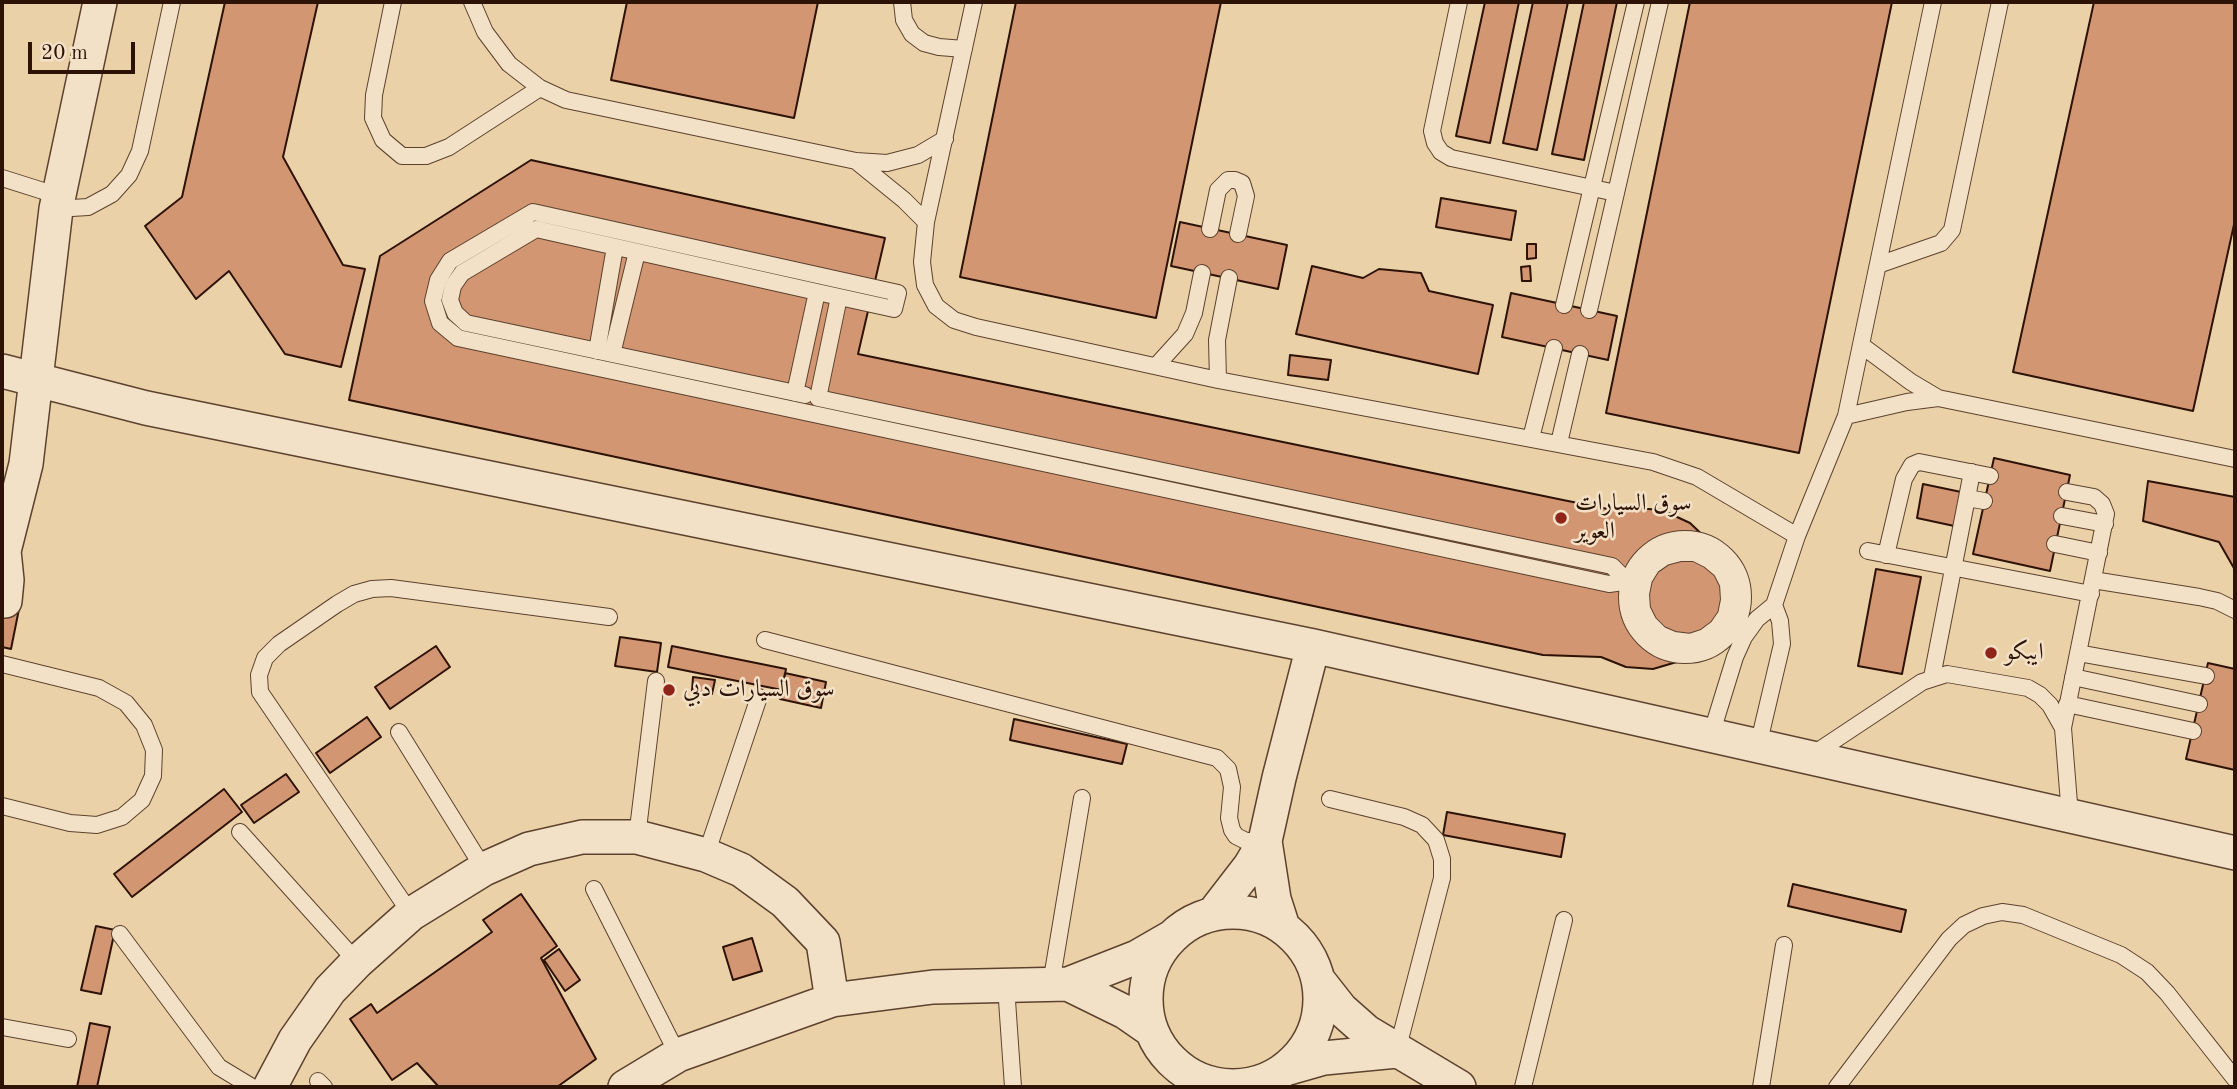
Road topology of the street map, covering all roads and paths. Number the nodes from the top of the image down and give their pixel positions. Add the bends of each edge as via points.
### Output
1 (100, 2) edge
2 (172, 2) edge
3 (393, 2) edge
4 (472, 2) edge
5 (902, 2) edge
6 (974, 2) edge
7 (1459, 2) edge
8 (1636, 2) edge
9 (1660, 2) edge
10 (2000, 2) edge
11 (1930, 5) edge
12 (964, 49) junction
13 (540, 88) junction
14 (945, 139) junction
15 (856, 161) junction
16 (2, 178) edge
17 (1593, 188) junction
18 (1616, 193) junction
19 (58, 203) junction
20 (926, 222) junction
21 (1210, 229) dead end
22 (1238, 234) dead end
23 (615, 247) junction
24 (637, 252) junction
25 (1878, 265) junction
26 (1202, 273) dead end
27 (1229, 278) dead end
28 (817, 292) junction
29 (839, 297) junction
30 (1564, 305) dead end
31 (1589, 310) dead end
32 (1861, 345) junction
33 (1553, 348) dead end
34 (605, 352) junction
35 (1580, 354) dead end
36 (1156, 366) junction
37 (2, 371) edge
38 (36, 378) junction
39 (1218, 380) junction
40 (795, 393) junction
41 (818, 398) junction
42 (1938, 398) junction
43 (1846, 416) junction
44 (1531, 438) junction
45 (1559, 443) junction
46 (2235, 459) edge
47 (1972, 472) junction
48 (1990, 476) dead end
49 (2067, 492) dead end
50 (1966, 498) junction
51 (1984, 501) dead end
52 (2062, 516) dead end
53 (1961, 524) junction
54 (2105, 524) junction
55 (1979, 528) dead end
56 (1797, 536) junction
57 (2056, 544) dead end
58 (1868, 551) dead end
59 (3, 552) edge
60 (2099, 552) junction
61 (1644, 555) junction
62 (1886, 555) junction
63 (1612, 566) junction
64 (1954, 568) junction
65 (1609, 584) junction
66 (1638, 585) junction
67 (2092, 587) junction
68 (5, 601) dead end
69 (1774, 606) junction
70 (2235, 610) edge
71 (1629, 616) junction
72 (610, 617) dead end
73 (765, 640) dead end
74 (1313, 646) junction
75 (2078, 653) junction
76 (2, 664) edge
77 (2206, 676) dead end
78 (1932, 677) junction
79 (2073, 677) junction
80 (656, 681) dead end
81 (759, 697) dead end
82 (2067, 704) junction
83 (2199, 704) dead end
84 (2063, 728) junction
85 (2193, 731) dead end
86 (399, 732) dead end
87 (1711, 735) junction
88 (1758, 746) junction
89 (1809, 757) junction
90 (1082, 798) dead end
91 (1330, 799) dead end
92 (2, 806) edge
93 (2070, 816) junction
94 (240, 832) dead end
95 (637, 836) junction
96 (1265, 841) junction
97 (2235, 853) edge
98 (706, 855) junction
99 (484, 869) junction
100 (594, 889) dead end
101 (411, 914) junction
102 (1213, 914) junction
103 (1564, 920) dead end
104 (1283, 927) junction
105 (120, 934) dead end
106 (1170, 938) junction
107 (1784, 945) dead end
108 (357, 962) junction
109 (1319, 981) junction
110 (1060, 984) junction
111 (1006, 985) junction
112 (832, 1000) junction
113 (2, 1027) edge
114 (1151, 1030) junction
115 (68, 1039) dead end
116 (1397, 1051) junction
117 (678, 1055) junction
118 (1176, 1075) edge
119 (1272, 1079) edge
120 (2235, 1079) edge
121 (1441, 1082) edge
122 (252, 1087) edge
123 (270, 1087) edge
124 (625, 1087) edge
125 (1013, 1087) edge
126 (1523, 1087) edge
127 (1761, 1087) edge
128 (1837, 1087) edge

1 - 19 street
2 - 19 lane via 140,151 129,174 112,194 88,207
3 - 13 lane via 373,118 383,140 402,156 426,156 449,147
4 - 13 lane via 485,32 509,64
5 - 12 lane via 912,34 924,43
6 - 12 lane
7 - 17 lane via 1432,131 1441,152 1451,158
8 - 17 lane
9 - 18 lane
10 - 25 lane via 1952,230 1941,243
11 - 25 lane
12 - 14 lane
13 - 15 lane via 594,107
14 - 15 lane via 918,155 887,163
14 - 20 lane
15 - 20 lane
16 - 19 lane
17 - 18 lane
17 - 30 lane
18 - 31 lane
19 - 38 street
20 - 36 lane via 925,285 936,306 954,320
21 - 22 lane via 1218,190 1228,180 1235,180 1242,183 1246,196
23 - 24 lane
23 - 34 lane
23 - 34 lane via 536,229 462,273 450,300 466,323
24 - 28 lane
24 - 34 lane
25 - 32 lane
26 - 36 lane via 1185,334
27 - 39 lane via 1217,340
28 - 29 lane
28 - 40 lane
29 - 41 lane
29 - 65 lane via 894,309 898,293 533,212 450,261 438,280 433,301 440,323 458,338
32 - 42 lane
32 - 43 lane
33 - 44 lane
34 - 40 lane
35 - 45 lane
36 - 39 lane
37 - 38 street
38 - 59 street via 26,464
38 - 74 street via 146,408
39 - 44 lane
40 - 41 lane
41 - 63 lane
42 - 43 lane
42 - 46 lane
43 - 56 lane
44 - 45 lane
45 - 56 lane via 1653,462 1697,477
47 - 48 lane
47 - 50 lane
47 - 62 lane via 1919,462 1912,465 1904,479
49 - 54 lane via 2094,496 2106,514
50 - 51 lane
50 - 53 lane
52 - 54 lane
53 - 55 lane
53 - 64 lane
54 - 60 lane
56 - 69 lane
57 - 60 lane
58 - 62 lane
59 - 68 street via 8,580
60 - 67 lane
61 - 63 lane
61 - 66 lane via 1634,567
61 - 71 lane via 1660,543 1679,538 1718,548 1741,581 1739,620 1728,637 1692,655 1654,647 1639,634
62 - 64 lane
63 - 66 lane
64 - 67 lane
64 - 78 lane
65 - 66 lane
65 - 71 lane
66 - 66 lane via 1649,623 1674,640 1690,642 1705,637 1726,615 1728,584 1721,570 1695,553 1665,557
66 - 71 lane via 1626,599
67 - 70 lane via 2199,597
67 - 75 lane
69 - 87 lane via 1744,637
69 - 88 lane via 1782,644
72 - 101 lane via 372,589 337,604 265,658 260,692
73 - 96 lane via 1217,758 1227,769 1232,787 1232,830 1246,841
74 - 87 street
74 - 96 street
75 - 77 lane
75 - 79 lane
76 - 92 lane via 99,688 126,703 144,725 154,750 153,776 142,800 122,817 97,825 70,823
78 - 84 lane via 1955,675 2028,688 2050,705
78 - 89 lane
79 - 82 lane
79 - 83 lane
80 - 95 lane
81 - 98 lane
82 - 84 lane
82 - 85 lane
84 - 93 lane
86 - 99 lane
87 - 88 street
88 - 89 street
89 - 93 street
90 - 110 lane
91 - 116 lane via 1422,825 1436,840 1443,859
93 - 97 street
94 - 108 lane
95 - 98 street
95 - 99 street via 582,837 529,849
96 - 102 street
96 - 104 street
98 - 112 street via 741,870 785,902 823,942
99 - 101 street
100 - 117 lane
101 - 108 street
102 - 104 street via 1237,911
102 - 106 street
103 - 126 lane
104 - 109 street via 1312,960
105 - 122 lane via 219,1068
106 - 110 street via 1137,957
106 - 114 street via 1152,965 1146,998
107 - 127 lane
108 - 123 street via 330,990 295,1040
109 - 116 street via 1341,1009
109 - 119 street via 1320,1013 1309,1043
110 - 111 street
110 - 114 street
111 - 112 street via 933,987
111 - 125 lane
112 - 117 street
113 - 115 lane
114 - 118 street
116 - 119 street via 1324,1058
116 - 121 street
117 - 124 street
118 - 119 street via 1188,1074 1227,1087
120 - 128 lane via 2147,972 2121,956 2023,915 2002,912 1964,925 1949,939

